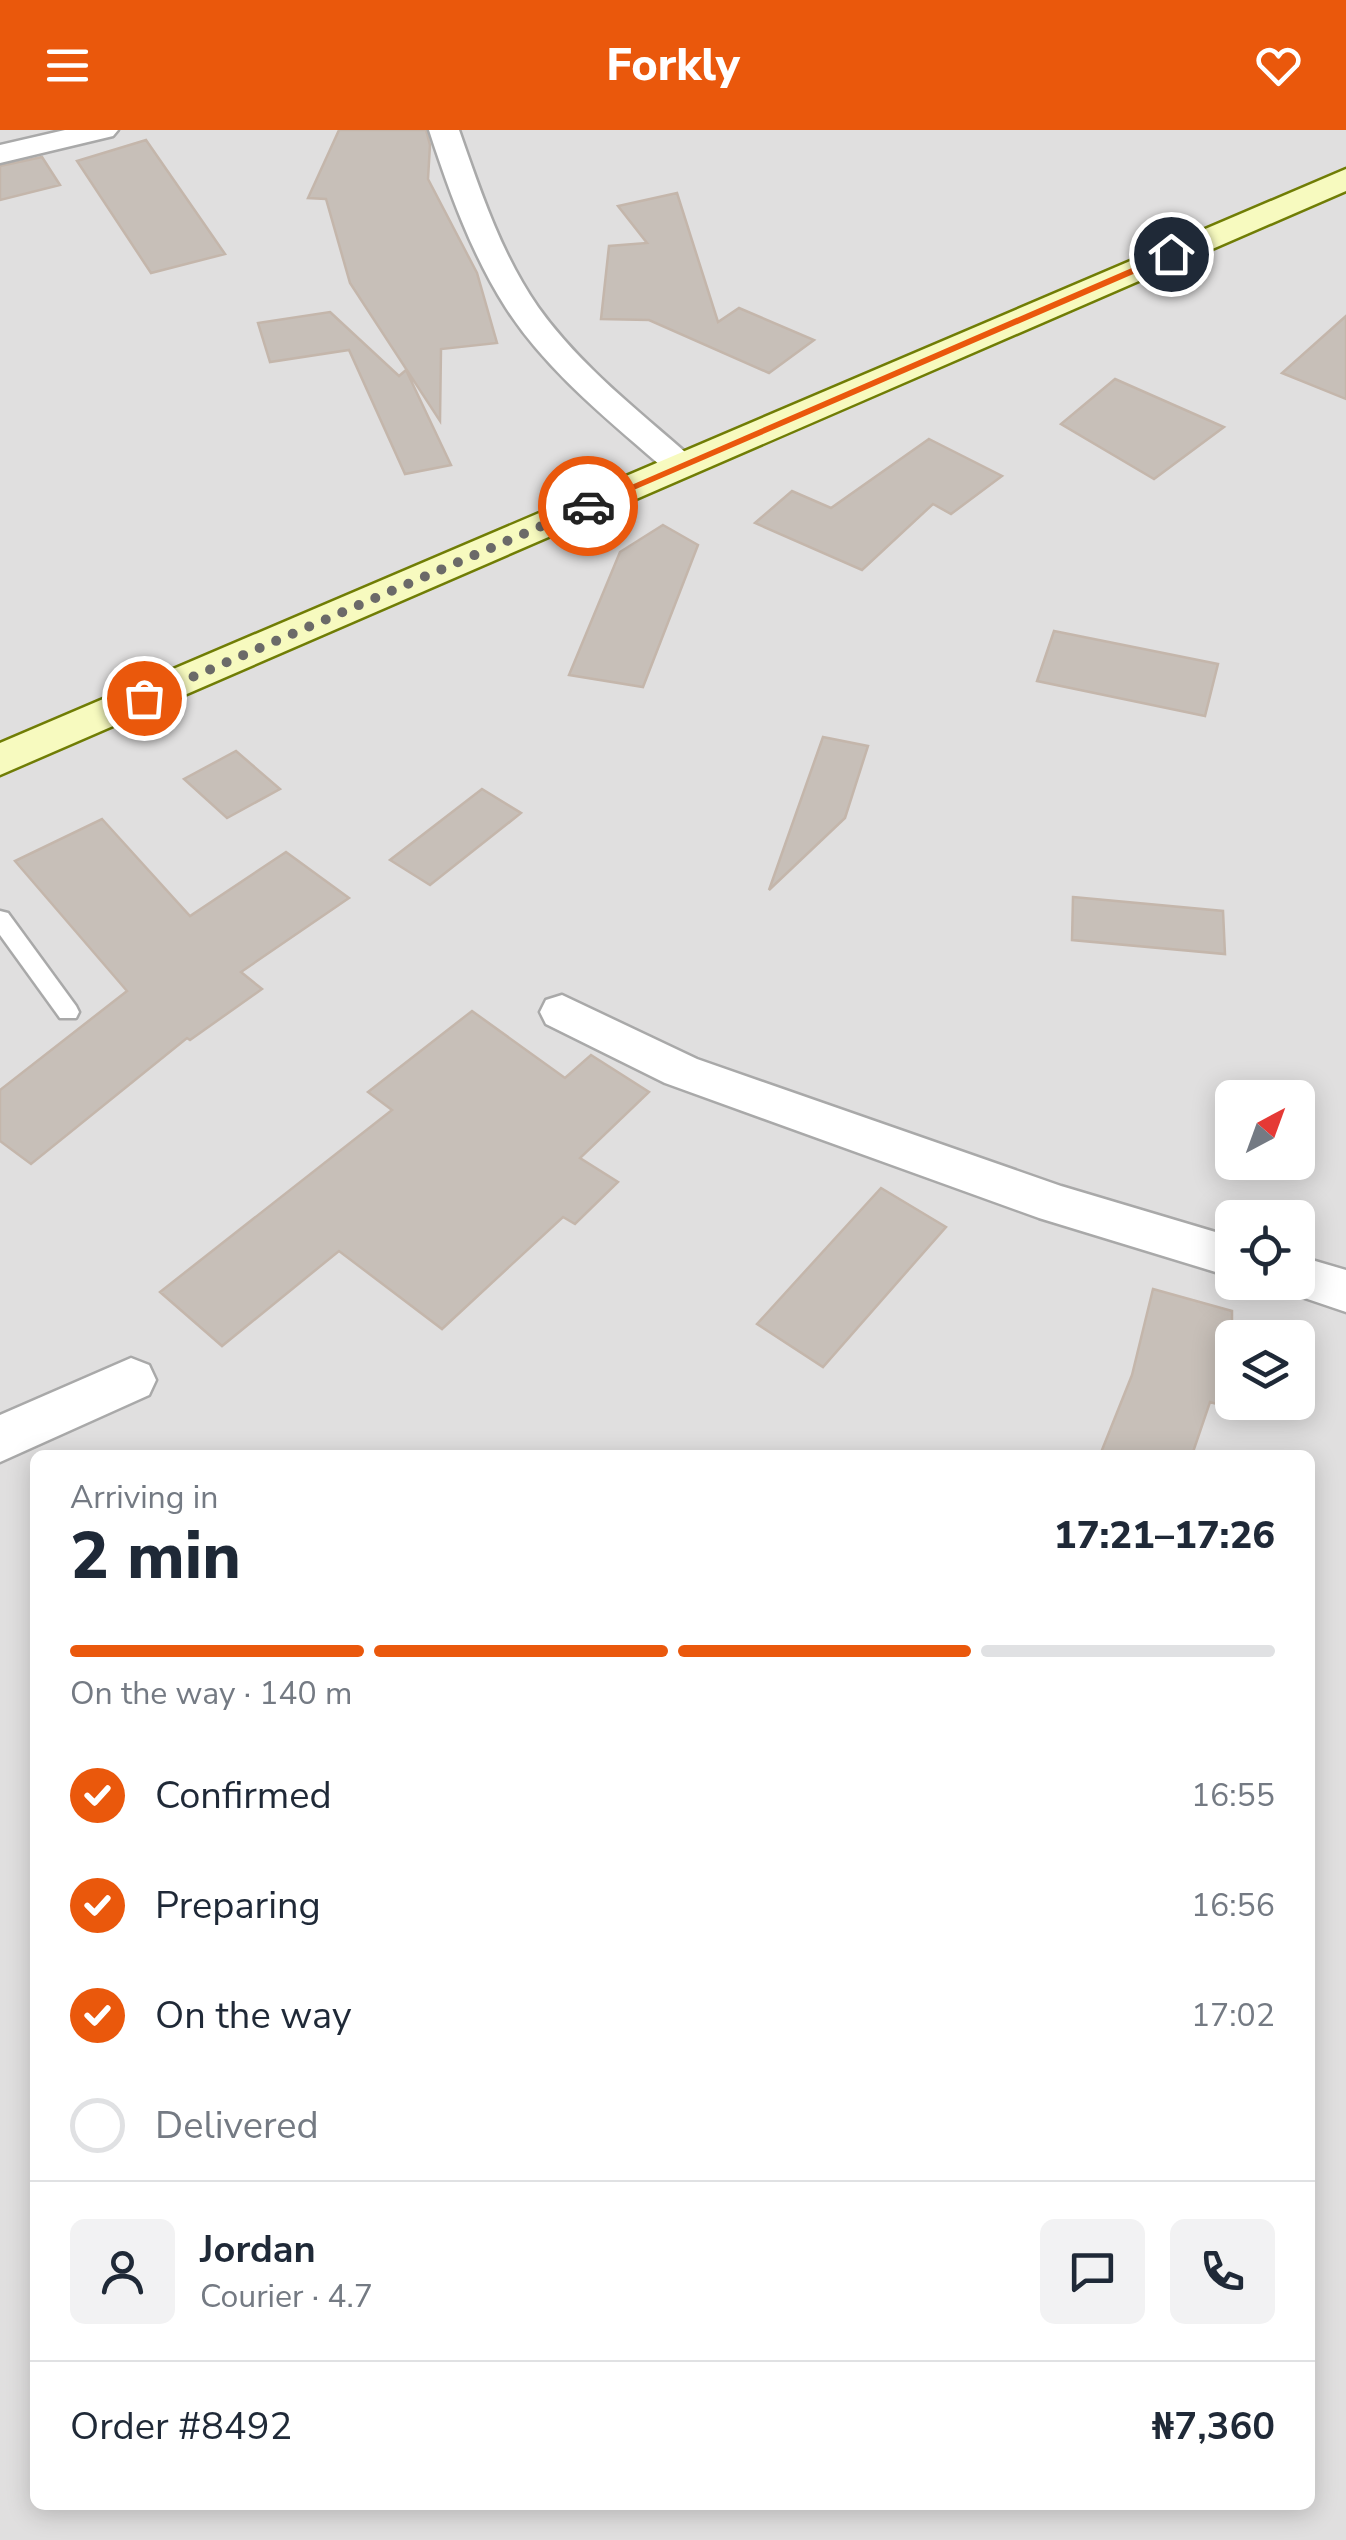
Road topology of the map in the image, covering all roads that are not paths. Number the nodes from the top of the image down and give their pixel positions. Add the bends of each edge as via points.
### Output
1 (103, 130) edge
2 (444, 130) edge
3 (54, 136) edge
4 (0, 154) edge
5 (1346, 179) edge
6 (681, 466) junction
7 (0, 760) edge
8 (0, 919) edge
9 (68, 1012) dead end
10 (562, 1012) dead end
11 (1215, 1252) edge
12 (1315, 1281) edge
13 (1346, 1291) edge
14 (131, 1380) dead end
15 (0, 1439) edge

1 - 3 street
2 - 6 street via 516,295 590,384
3 - 4 street
5 - 6 main road
6 - 7 main road
8 - 9 lane
10 - 11 street via 682,1071 1056,1204
12 - 13 street
14 - 15 street

